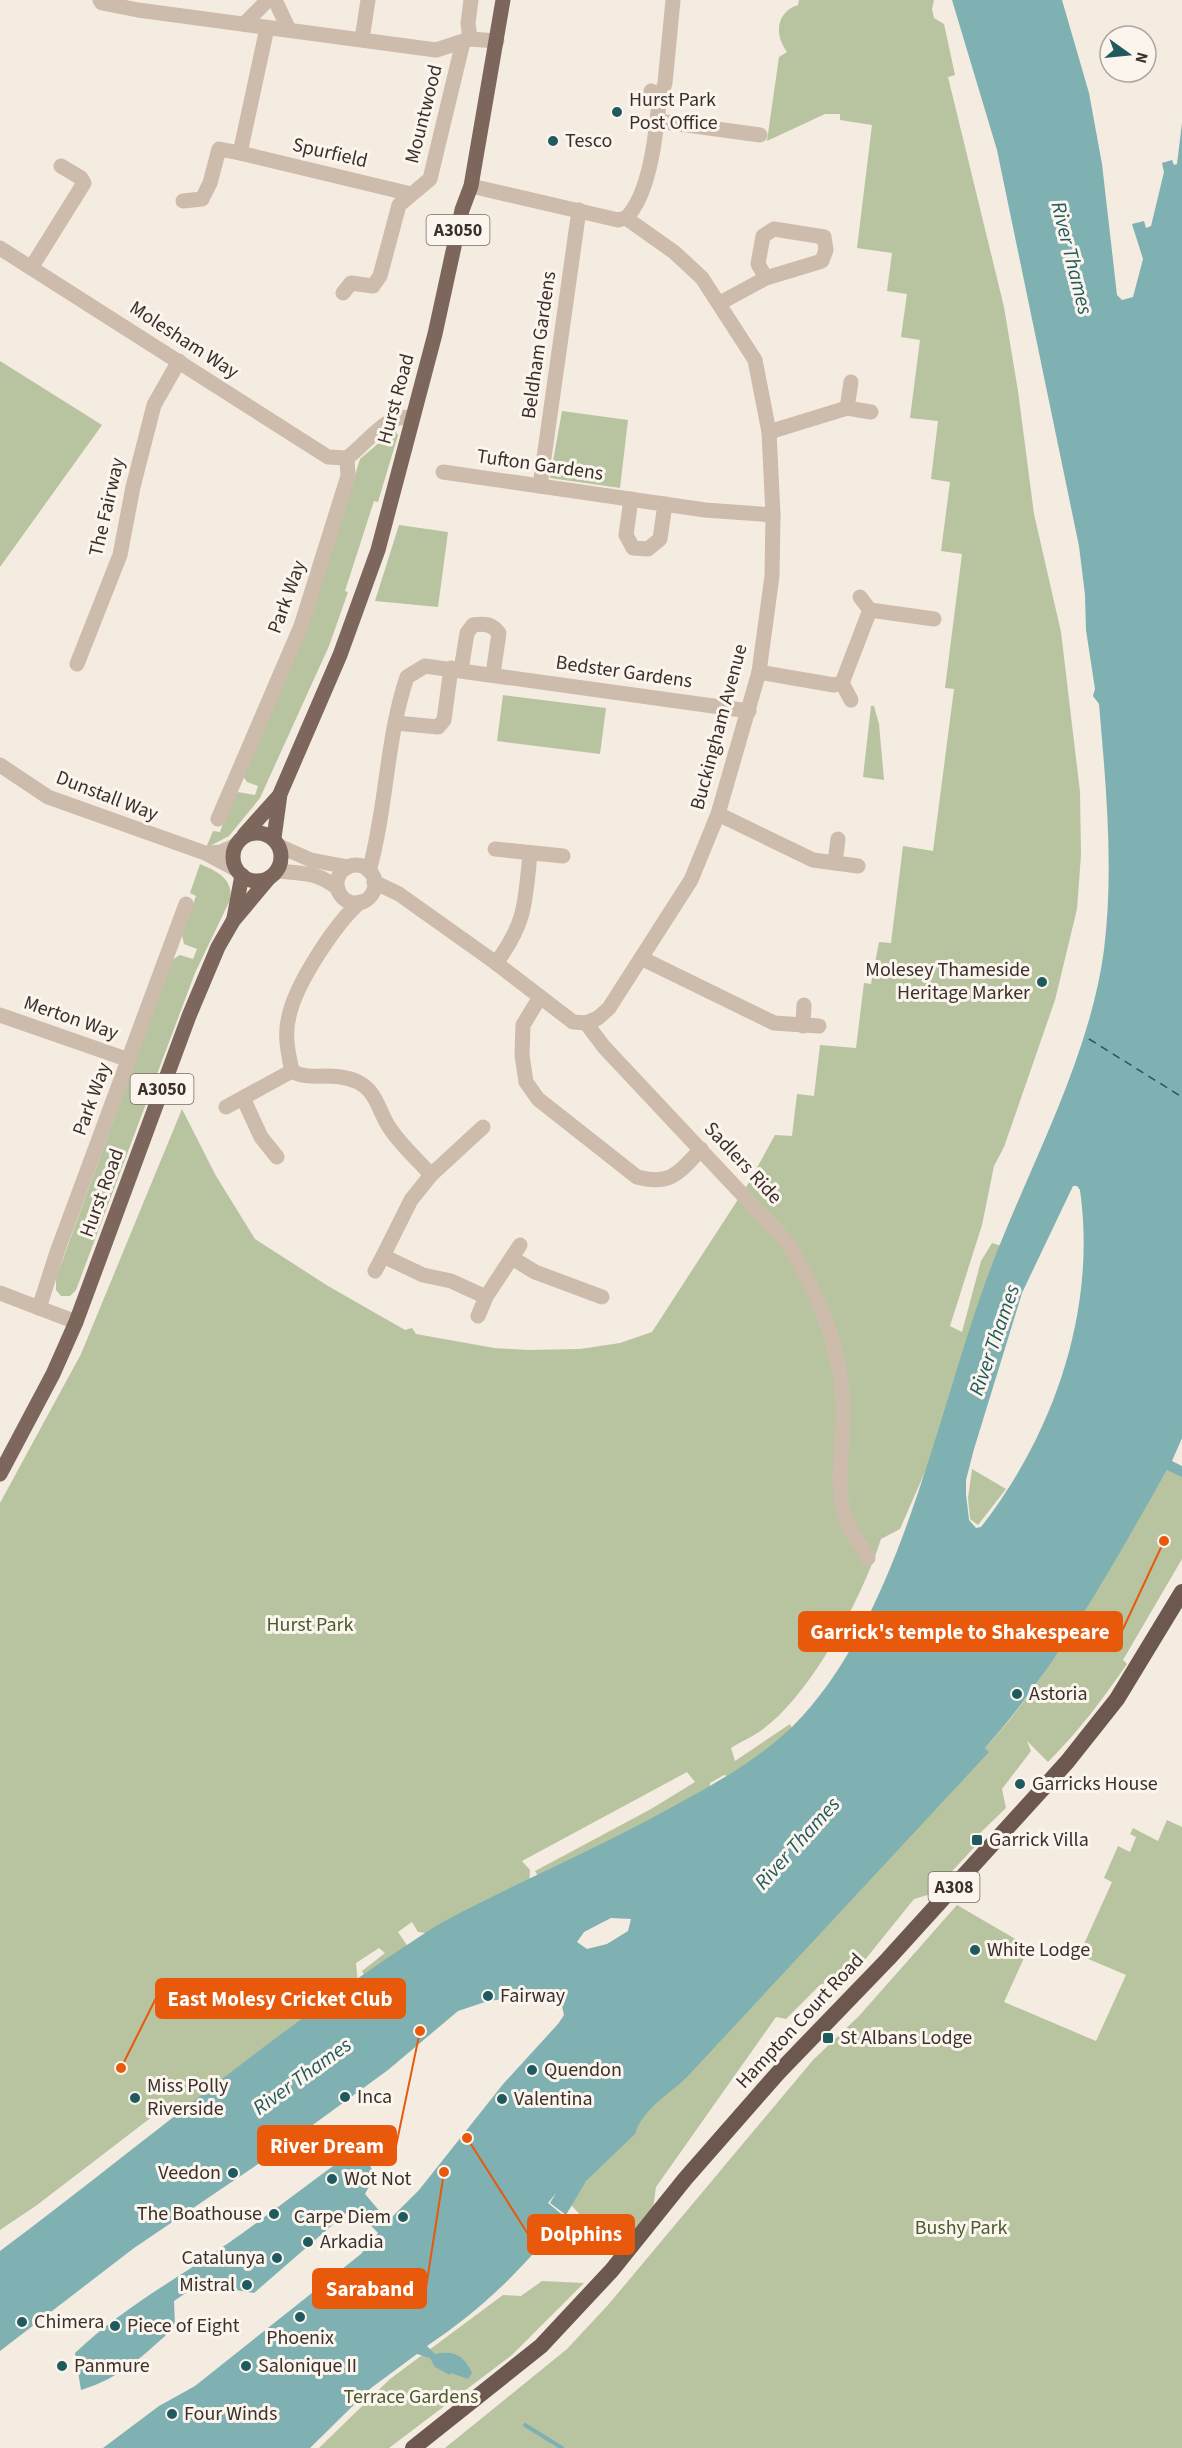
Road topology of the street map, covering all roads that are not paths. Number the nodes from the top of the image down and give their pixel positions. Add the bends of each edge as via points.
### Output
1 (100, 0) edge
2 (268, 0) edge
3 (275, 0) edge
4 (368, 0) edge
5 (471, 0) edge
6 (503, 0) edge
7 (673, 0) edge
8 (174, 7) edge
9 (244, 24) junction
10 (267, 28) junction
11 (289, 30) junction
12 (362, 39) junction
13 (466, 41) junction
14 (497, 41) junction
15 (658, 122) junction
16 (760, 135) dead end
17 (240, 153) junction
18 (61, 166) dead end
19 (471, 186) junction
20 (411, 194) junction
21 (183, 201) dead end
22 (579, 210) junction
23 (626, 218) junction
24 (0, 248) edge
25 (31, 268) junction
26 (766, 278) junction
27 (343, 293) dead end
28 (720, 303) junction
29 (179, 361) junction
30 (851, 382) dead end
31 (848, 408) junction
32 (872, 412) dead end
33 (412, 418) junction
34 (769, 432) junction
35 (347, 458) junction
36 (443, 472) dead end
37 (540, 486) junction
38 (631, 499) junction
39 (665, 504) junction
40 (773, 515) junction
41 (860, 597) dead end
42 (870, 610) junction
43 (934, 619) dead end
44 (76, 664) dead end
45 (456, 669) junction
46 (759, 672) junction
47 (493, 674) junction
48 (842, 683) junction
49 (851, 700) dead end
50 (749, 711) junction
51 (396, 723) junction
52 (0, 765) edge
53 (279, 794) junction
54 (717, 814) junction
55 (218, 819) dead end
56 (838, 839) dead end
57 (378, 840) junction
58 (238, 842) junction
59 (277, 842) junction
60 (495, 849) dead end
61 (205, 853) junction
62 (530, 854) junction
63 (563, 856) dead end
64 (835, 863) junction
65 (351, 866) junction
66 (858, 866) dead end
67 (239, 873) junction
68 (273, 874) junction
69 (368, 888) junction
70 (339, 892) junction
71 (186, 904) dead end
72 (233, 921) junction
73 (331, 936) junction
74 (643, 959) junction
75 (496, 963) junction
76 (540, 998) junction
77 (804, 1005) dead end
78 (0, 1015) edge
79 (586, 1023) junction
80 (803, 1026) junction
81 (819, 1026) dead end
82 (129, 1060) junction
83 (292, 1071) junction
84 (243, 1098) junction
85 (226, 1107) dead end
86 (483, 1127) dead end
87 (701, 1149) junction
88 (277, 1157) dead end
89 (431, 1175) junction
90 (383, 1256) junction
91 (375, 1271) dead end
92 (0, 1293) edge
93 (486, 1297) junction
94 (602, 1297) dead end
95 (39, 1308) junction
96 (478, 1316) dead end
97 (76, 1322) junction
98 (0, 1474) edge
99 (868, 1558) dead end
100 (1182, 1592) edge
101 (414, 2448) edge

1 - 8 street via 138,10
2 - 9 street
3 - 11 street
4 - 12 street
5 - 13 street, Mountwood
6 - 14 main road, Hurst Road / A3050
7 - 15 street via 665,83 655,96
8 - 9 street
9 - 10 street
10 - 11 street
10 - 17 street
11 - 12 street
12 - 13 street via 436,50
13 - 14 street
13 - 20 street, Mountwood via 430,179
14 - 19 main road, Hurst Road / A3050
15 - 16 street
15 - 23 street via 649,168 636,204
17 - 20 street, Spurfield
17 - 21 street, Spurfield via 219,149 202,199
18 - 25 street via 84,183
19 - 22 street, Buckingham Avenue
19 - 33 main road, Hurst Road / A3050
20 - 27 street, Mountwood via 399,205 380,276 373,286 351,283
22 - 23 street, Buckingham Avenue via 618,220
22 - 37 street, Beldham Gardens
23 - 28 street, Buckingham Avenue via 674,252 702,278
24 - 25 street, Molesham Way
25 - 29 street, Molesham Way
26 - 26 street via 758,264 763,236 774,230 824,237 826,250 822,261
26 - 28 street
28 - 34 street, Buckingham Avenue via 755,360
29 - 35 street, Molesham Way via 328,457
29 - 44 street, The Fairway via 154,405 120,555
30 - 31 street
31 - 32 street
31 - 34 street
33 - 35 street via 390,420
33 - 53 main road, Hurst Road / A3050 via 378,550 354,621
34 - 40 street, Buckingham Avenue
35 - 55 street, Park Way via 348,476 310,601
36 - 37 street, Tufton Gardens
37 - 38 street, Tufton Gardens
38 - 39 street, Tufton Gardens
38 - 39 street via 626,535 633,548 648,549 660,539
39 - 40 street, Tufton Gardens
40 - 46 street, Buckingham Avenue via 771,576
41 - 42 street
42 - 43 street
42 - 48 street
45 - 47 street, Bedster Gardens
45 - 47 street via 466,633 473,625 483,624 499,633
45 - 51 street, Bedster Gardens via 425,666 407,677
45 - 51 street via 444,720 438,726
46 - 48 street via 834,685
46 - 50 street, Buckingham Avenue
47 - 50 street, Bedster Gardens
48 - 49 street
50 - 54 street, Buckingham Avenue
51 - 57 street, Bedster Gardens
52 - 61 street, Dunstall Way via 48,797
53 - 58 main road, Hurst Road / A3050
53 - 59 main road, Hurst Road / A3050
54 - 64 street via 813,860
54 - 74 street, Buckingham Avenue via 691,880
56 - 64 street
57 - 65 street
57 - 69 street, Bedster Gardens
58 - 59 main road via 257,832
58 - 61 street via 221,852
58 - 67 main road via 233,859
59 - 65 street via 311,860
59 - 68 main road via 282,859
60 - 62 street
61 - 67 street, Dunstall Way
62 - 63 street
62 - 75 street via 519,927
64 - 66 street
65 - 69 street
65 - 70 street via 338,879
67 - 68 main road via 254,881
67 - 72 main road, Hurst Road / A3050
68 - 70 street via 314,874 327,879
68 - 72 main road, Hurst Road / A3050
69 - 70 street via 350,901
69 - 73 street
69 - 75 street, Sadlers Ride via 411,904
70 - 73 street
71 - 82 street, Park Way
72 - 97 main road, Hurst Road / A3050 via 189,1016
73 - 83 street via 294,997 287,1050
74 - 79 street, Buckingham Avenue via 609,1008
74 - 80 street via 774,1023
75 - 76 street, Sadlers Ride
76 - 79 street, Sadlers Ride via 573,1022
76 - 87 street via 526,1019 522,1034 526,1082 538,1099 637,1177 655,1182 670,1178
77 - 80 street
78 - 82 street, Merton Way
79 - 87 street, Sadlers Ride
80 - 81 street
82 - 95 street, Park Way
83 - 84 street
83 - 89 street via 301,1077 334,1074 362,1084 374,1096 390,1129
84 - 85 street
84 - 88 street via 261,1137
86 - 89 street
87 - 99 street, Sadlers Ride via 788,1243 830,1327 843,1401 842,1500 845,1517
89 - 90 street via 411,1200
90 - 91 street
90 - 93 street
92 - 95 street
93 - 94 street via 516,1252 535,1272
93 - 96 street
95 - 97 street
97 - 98 main road, Hurst Road / A3050
100 - 101 highway, Hampton Court Road / A308 via 1117,1699 1060,1769 888,1959 770,2081 612,2270 541,2346

